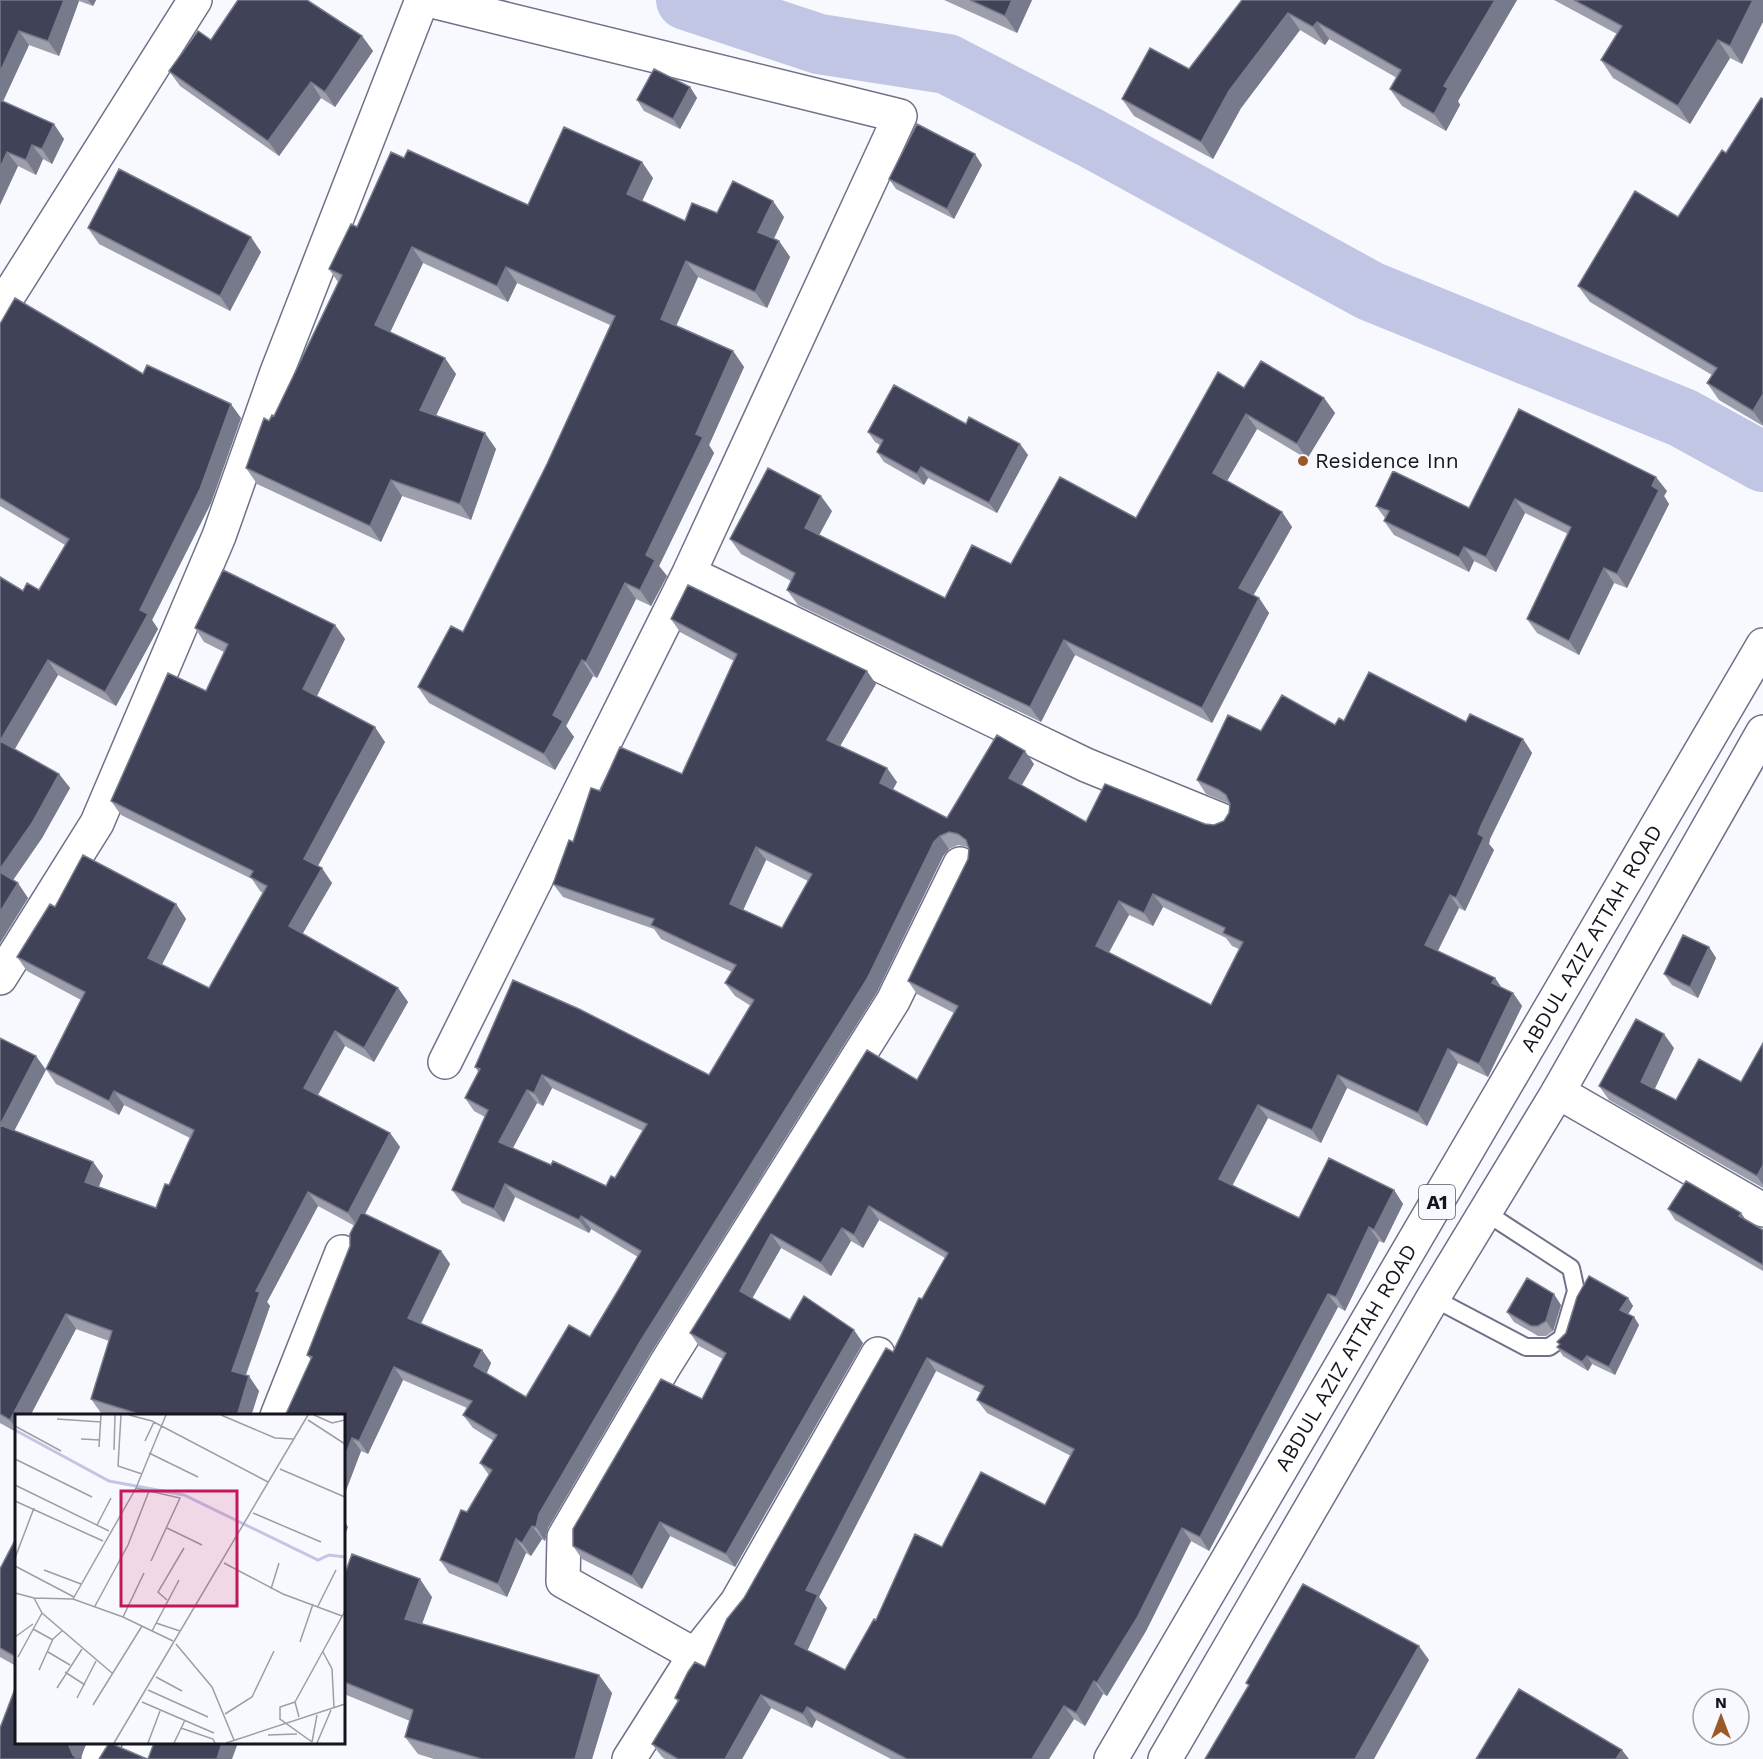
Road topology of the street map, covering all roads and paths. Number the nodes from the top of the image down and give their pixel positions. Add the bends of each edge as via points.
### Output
1 (195, 0) edge
2 (422, 0) edge
3 (428, 0) edge
4 (0, 309) edge
5 (689, 573) junction
6 (1763, 645) edge
7 (1763, 732) edge
8 (1221, 820) edge
9 (960, 864) dead end
10 (0, 978) edge
11 (445, 1062) dead end
12 (1558, 1092) junction
13 (1763, 1210) edge
14 (1485, 1212) junction
15 (342, 1252) dead end
16 (1433, 1299) junction
17 (878, 1354) dead end
18 (278, 1414) edge
19 (695, 1656) junction
20 (105, 1744) edge
21 (98, 1759) edge
22 (629, 1759) edge
23 (1111, 1759) edge
24 (1165, 1759) edge

1 - 4 main road
2 - 10 main road via 219,536 97,823
3 - 5 main road via 900,116
5 - 8 main road via 1086,765
5 - 11 main road
6 - 23 main road, ABDUL AZIZ ATTAH ROAD / A1
7 - 12 main road, A1
9 - 19 main road via 893,1001 666,1365 564,1537 563,1581
12 - 13 main road
12 - 14 main road, A1
14 - 16 main road, A1
14 - 16 lane via 1571,1269 1576,1291 1562,1338 1549,1347 1526,1347
15 - 18 main road
16 - 24 main road, A1
17 - 19 main road via 737,1602
19 - 22 main road
20 - 21 main road

